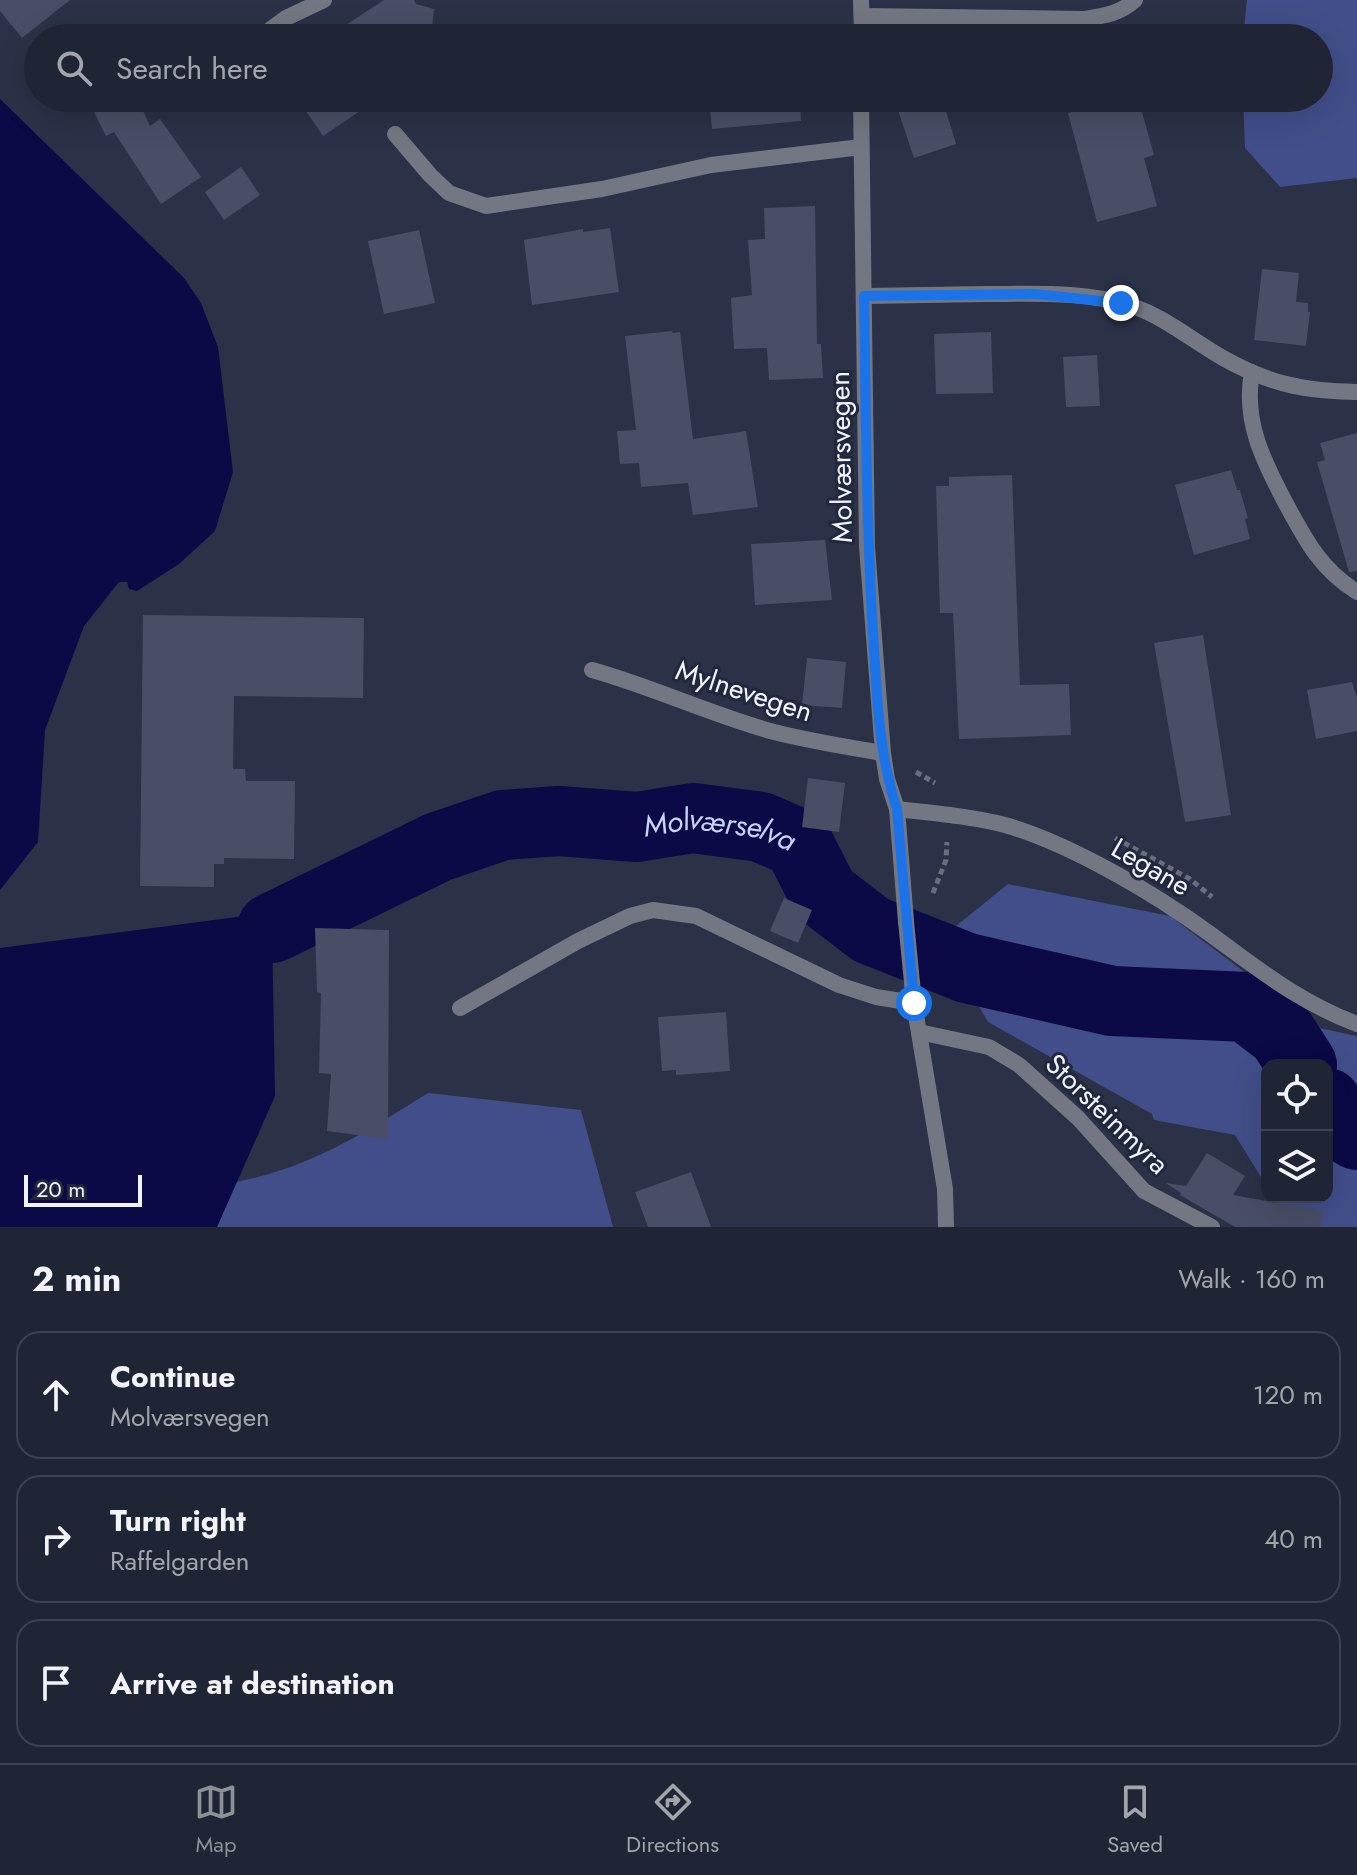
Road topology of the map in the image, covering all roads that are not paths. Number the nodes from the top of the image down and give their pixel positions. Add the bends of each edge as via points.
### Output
1 (324, 0) edge
2 (1135, 0) edge
3 (861, 8) edge
4 (278, 24) edge
5 (861, 112) edge
6 (395, 134) dead end
7 (861, 147) junction
8 (864, 296) junction
9 (1252, 372) junction
10 (1357, 392) edge
11 (1357, 592) edge
12 (592, 670) dead end
13 (883, 753) junction
14 (897, 809) junction
15 (914, 1003) junction
16 (460, 1008) dead end
17 (1357, 1024) edge
18 (919, 1032) junction
19 (946, 1227) edge
20 (1212, 1227) edge

1 - 4 street
2 - 3 street via 1105,16 1084,19
5 - 7 street, Molværsvegen
6 - 7 street via 449,193 486,206 602,189 711,165
7 - 8 street, Molværsvegen
8 - 9 street via 1035,294 1121,303
8 - 13 street, Molværsvegen via 867,547
9 - 10 street via 1296,388
9 - 11 street via 1251,425 1260,456 1311,551
12 - 13 street, Mylnevegen via 773,732
13 - 14 street, Molværsvegen
14 - 15 street, Molværsvegen
14 - 17 street, Legane via 949,814 1031,833 1135,884 1278,985
15 - 16 street via 839,985 696,916 653,910 578,941
15 - 18 street, Molværsvegen
18 - 19 street, Molværsvegen via 945,1189
18 - 20 street, Storsteinmyra via 989,1047 1019,1065 1078,1118 1144,1191

